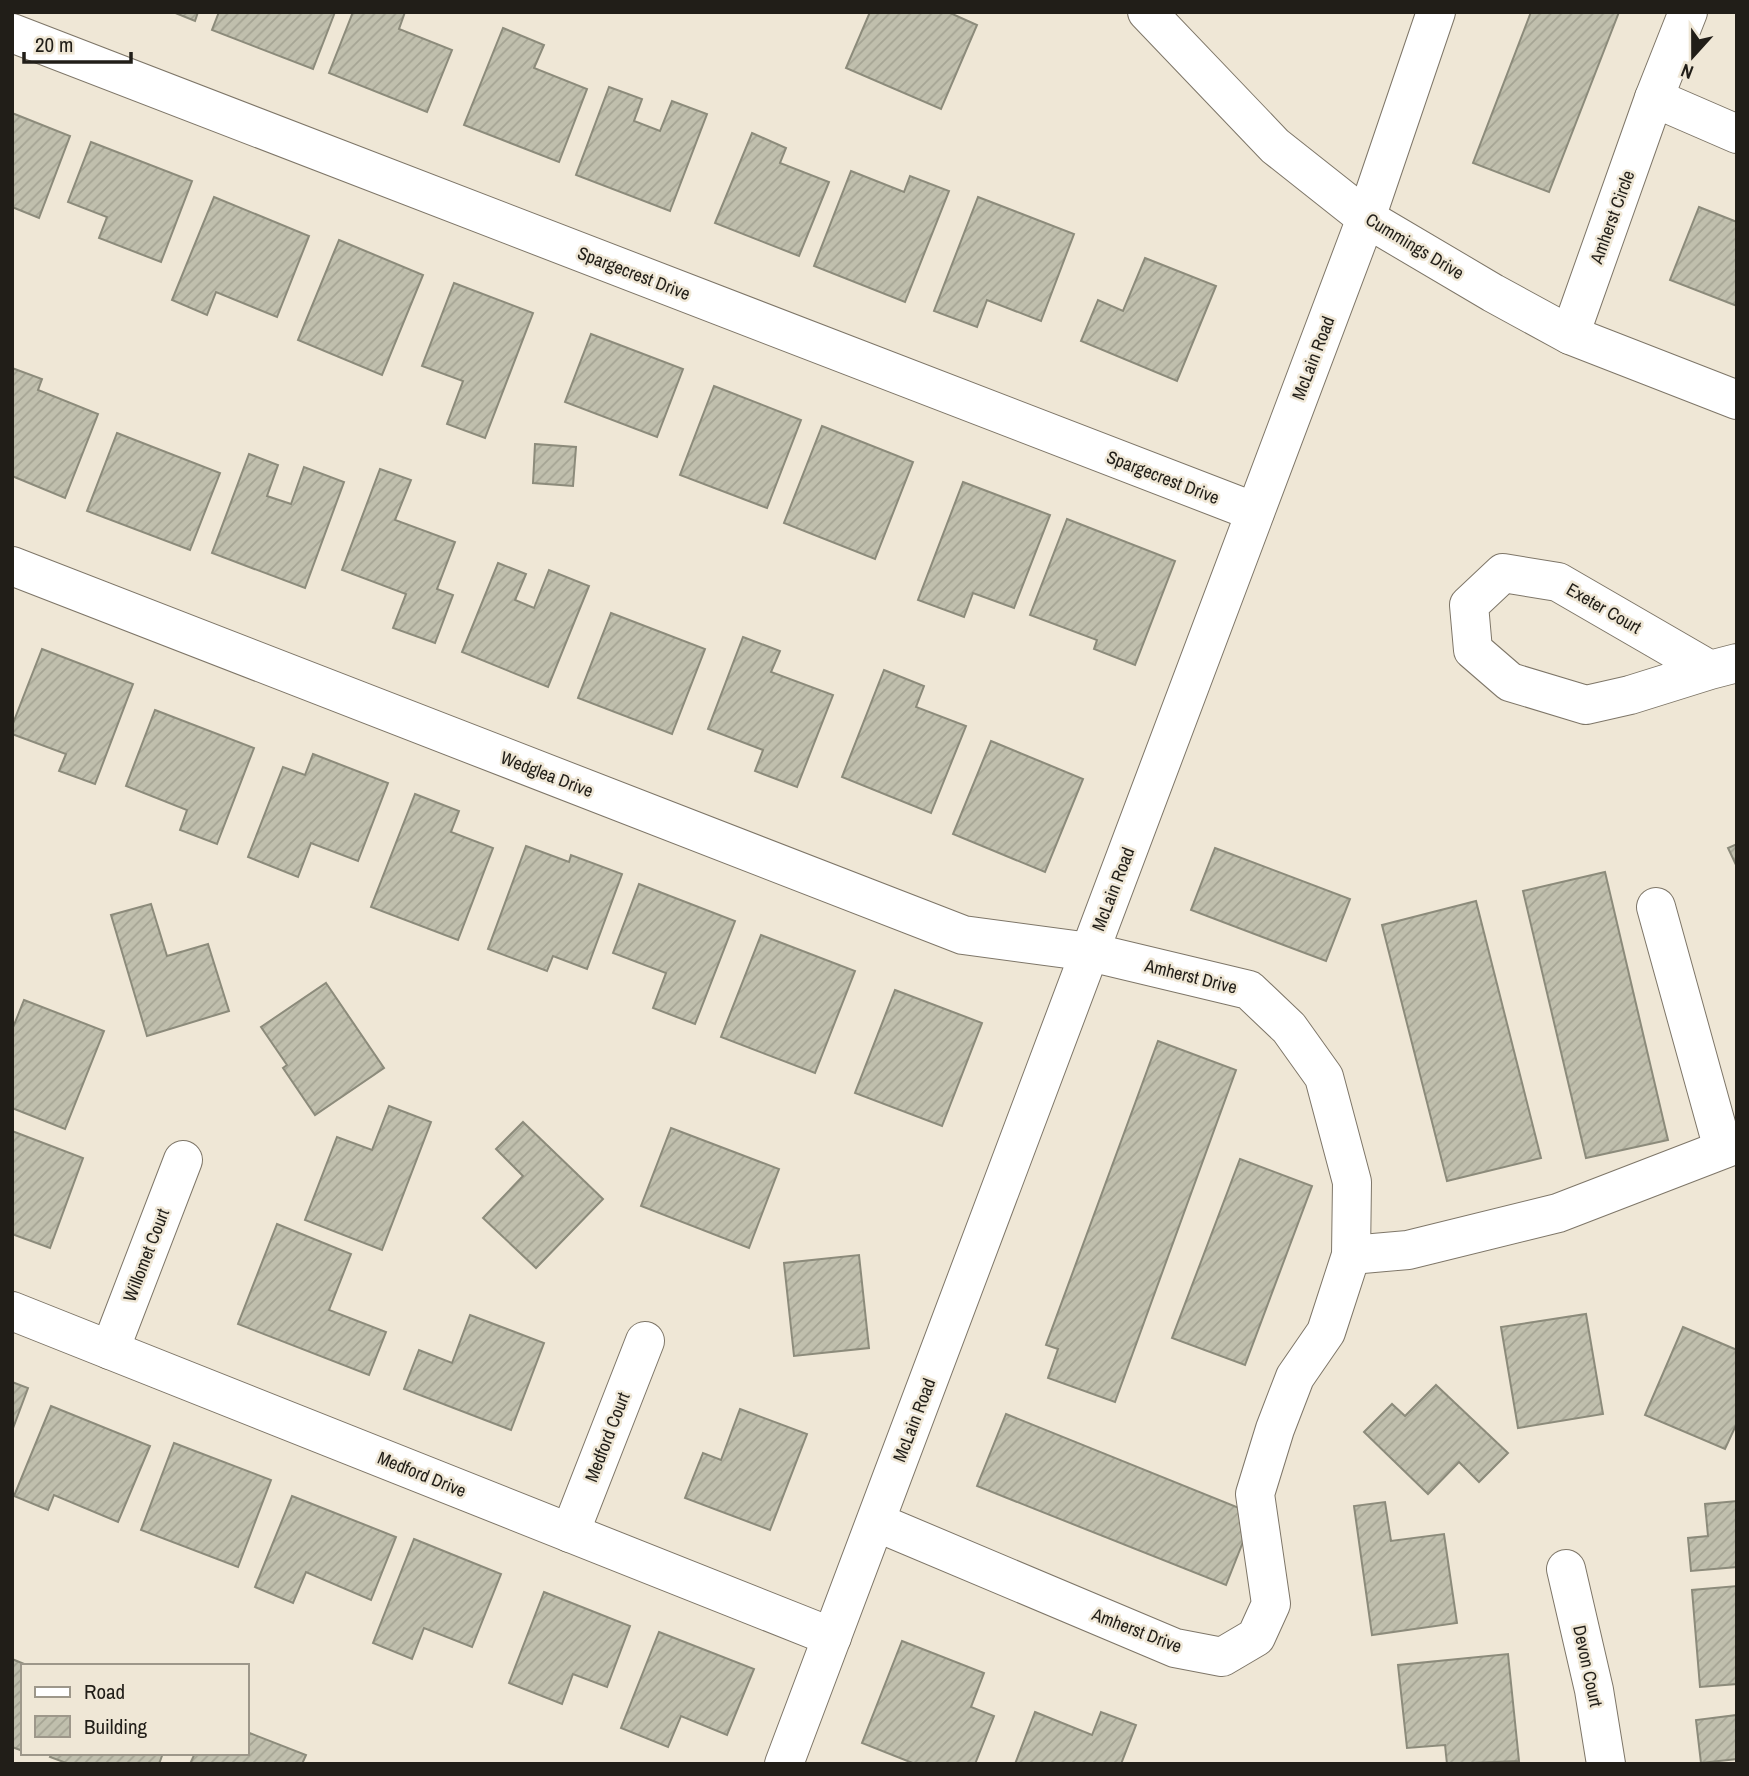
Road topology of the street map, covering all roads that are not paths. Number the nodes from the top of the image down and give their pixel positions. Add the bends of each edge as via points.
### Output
1 (1147, 12) edge
2 (1436, 12) edge
3 (1688, 12) edge
4 (12, 33) edge
5 (1654, 98) junction
6 (1737, 134) edge
7 (1366, 218) junction
8 (1570, 335) junction
9 (1737, 400) edge
10 (1255, 512) junction
11 (12, 566) edge
12 (1724, 667) edge
13 (1656, 907) dead end
14 (1090, 952) junction
15 (1730, 1147) edge
16 (183, 1160) dead end
17 (1351, 1255) junction
18 (12, 1311) edge
19 (645, 1341) dead end
20 (110, 1350) junction
21 (876, 1522) junction
22 (570, 1533) junction
23 (1566, 1569) dead end
24 (832, 1637) junction
25 (784, 1764) edge
26 (1606, 1764) edge

1 - 7 street, Cummings Drive via 1275,146
2 - 7 street, McLain Road
3 - 5 street, Amherst Circle
4 - 10 street, Spargecrest Drive
5 - 6 street
5 - 8 street, Amherst Circle
7 - 8 street, Cummings Drive
7 - 10 street, McLain Road
8 - 9 street, Cummings Drive
10 - 14 street, McLain Road
11 - 14 street, Wedglea Drive via 963,935
12 - 12 street, Exeter Court via 1558,582 1503,573 1469,605 1473,650 1500,674 1510,682 1586,705
13 - 15 street
14 - 17 street, Amherst Drive via 1248,990 1289,1028 1324,1077 1352,1182
14 - 21 street, McLain Road
15 - 17 street via 1558,1213 1408,1250
16 - 20 street, Willomet Court
17 - 21 street, Amherst Drive via 1326,1332 1295,1377 1255,1494 1271,1604 1256,1637 1222,1657 1175,1648
18 - 20 street, Medford Drive
19 - 22 street, Medford Court
20 - 22 street, Medford Drive
21 - 24 street, McLain Road
22 - 24 street, Medford Drive
23 - 26 street, Devon Court
24 - 25 street, McLain Road

